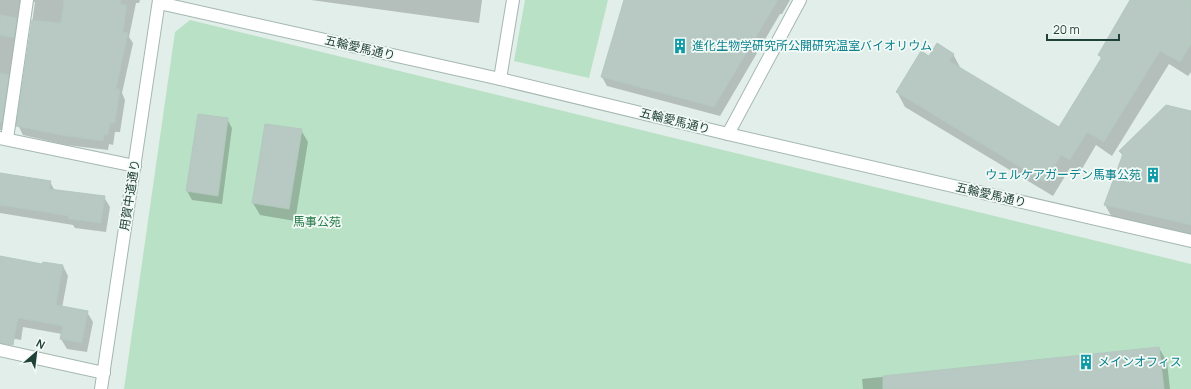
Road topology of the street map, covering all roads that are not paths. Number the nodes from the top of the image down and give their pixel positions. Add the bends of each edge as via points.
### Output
1 (27, 0) edge
2 (513, 0) edge
3 (800, 0) edge
4 (159, 2) edge
5 (500, 79) junction
6 (728, 134) junction
7 (3, 139) edge
8 (135, 166) junction
9 (1191, 241) edge
10 (0, 350) edge
11 (104, 372) junction
12 (101, 389) edge

1 - 7 street
2 - 5 street
3 - 6 street
4 - 5 street, 五輪愛馬通り
4 - 8 street, 用賀中道通り
5 - 6 street, 五輪愛馬通り
6 - 9 street, 五輪愛馬通り
7 - 8 street
8 - 11 street, 用賀中道通り
10 - 11 street
11 - 12 street, 用賀中道通り

